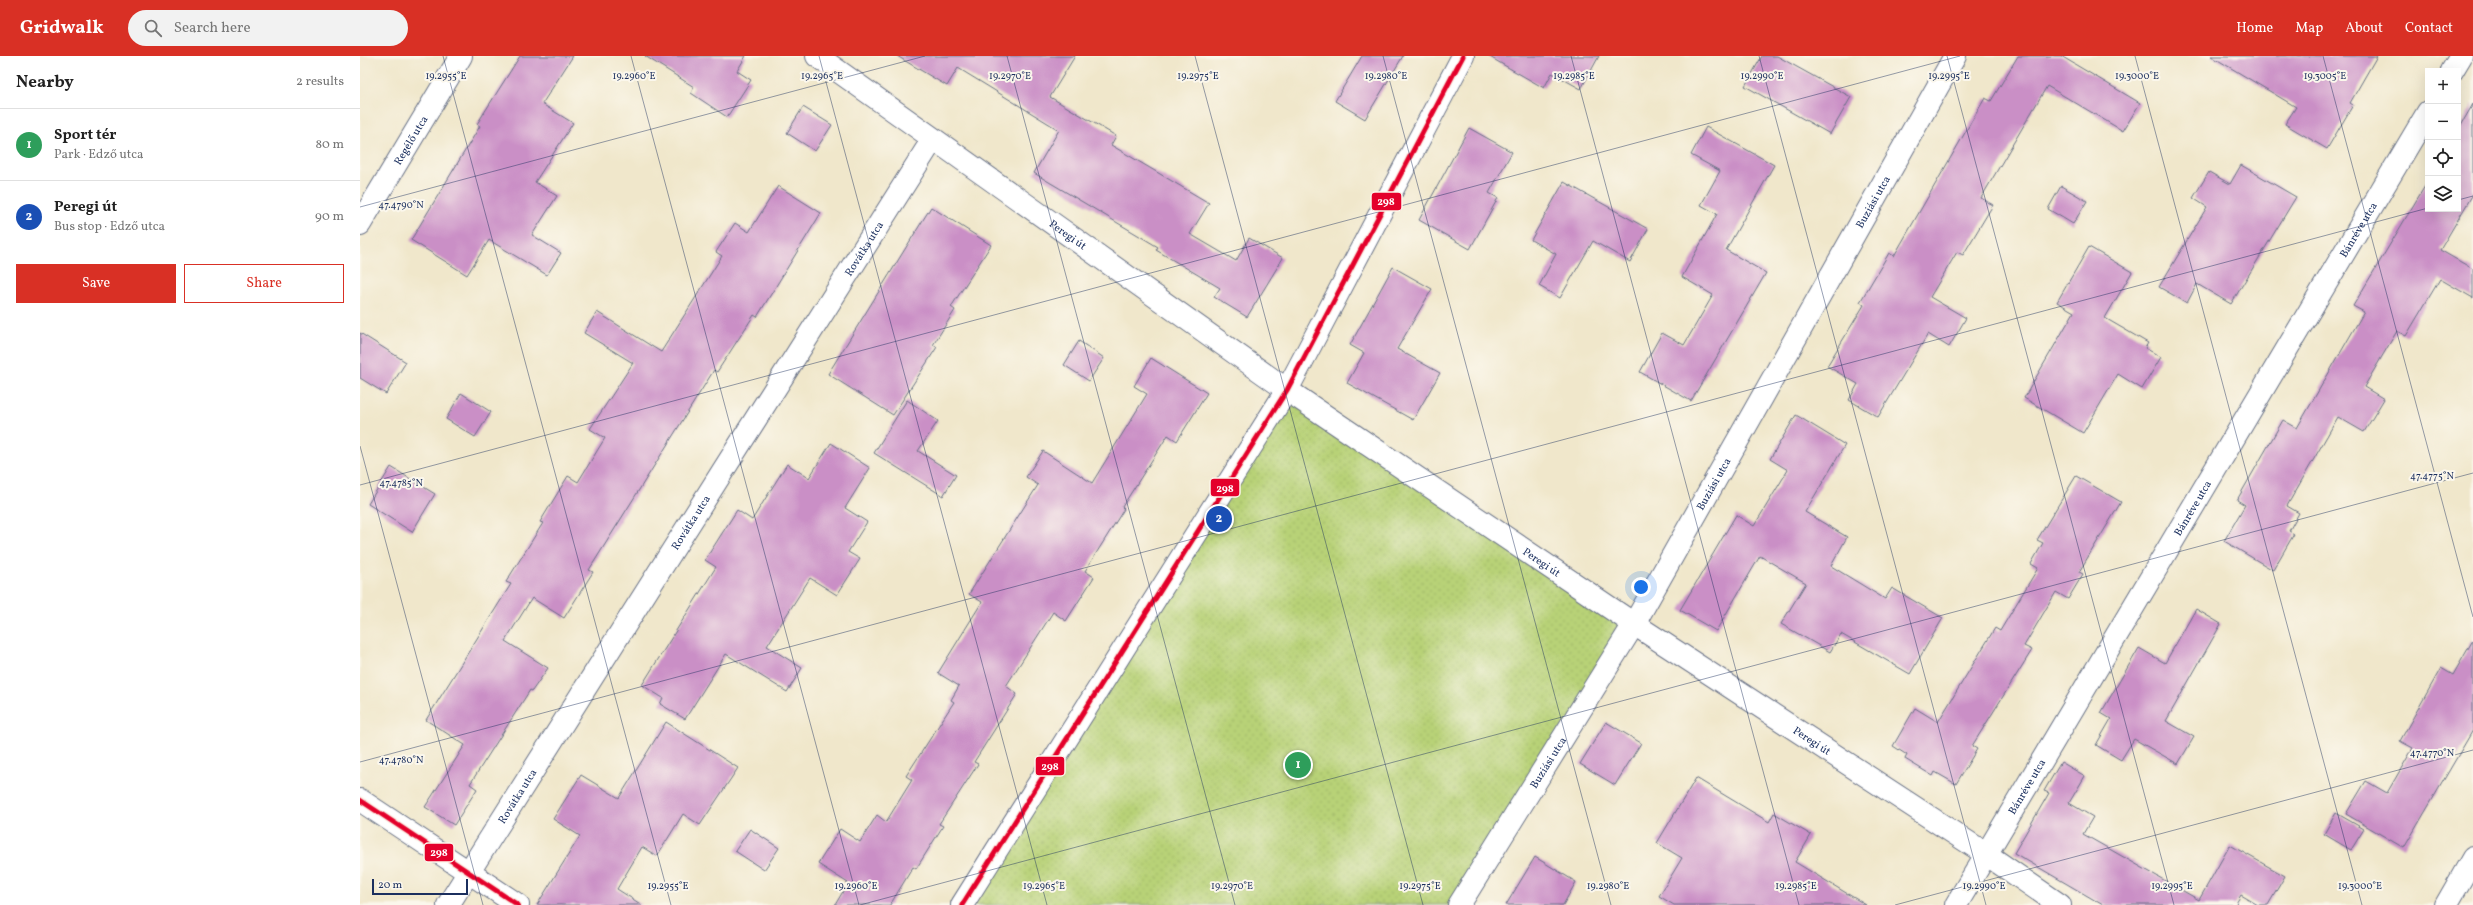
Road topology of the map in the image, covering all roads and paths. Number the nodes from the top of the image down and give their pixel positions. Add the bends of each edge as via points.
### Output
1 (460, 56) edge
2 (817, 56) edge
3 (1463, 56) edge
4 (1955, 56) edge
5 (2461, 56) edge
6 (2454, 68) edge
7 (2425, 117) edge
8 (933, 139) junction
9 (360, 224) edge
10 (1287, 390) junction
11 (1634, 624) junction
12 (360, 800) edge
13 (1986, 854) junction
14 (2473, 858) edge
15 (469, 871) junction
16 (448, 905) edge
17 (518, 905) edge
18 (962, 905) edge
19 (1459, 905) edge
20 (1956, 905) edge
21 (2060, 905) edge
22 (2446, 905) edge

1 - 9 street, Regélő utca
2 - 8 street, Peregi út
3 - 10 street
4 - 11 street, Buziási utca
5 - 6 street
7 - 13 street, Bánréve utca
8 - 10 street, Peregi út
8 - 15 street, Rovátka utca
10 - 11 street, Peregi út
10 - 18 street
11 - 13 street, Peregi út
11 - 19 street, Buziási utca
12 - 15 street
13 - 20 street, Bánréve utca
13 - 21 street, Peregi út
14 - 22 street
15 - 16 street, Rovátka utca
15 - 17 street

